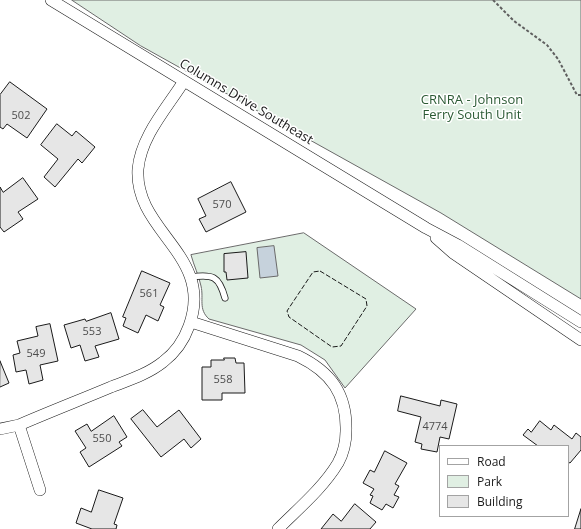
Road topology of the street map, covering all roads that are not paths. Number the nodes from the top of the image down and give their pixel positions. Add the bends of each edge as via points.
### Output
1 (51, 0) edge
2 (184, 81) junction
3 (426, 228) junction
4 (191, 278) junction
5 (225, 298) dead end
6 (190, 322) junction
7 (581, 322) edge
8 (581, 340) edge
9 (19, 425) junction
10 (0, 429) edge
11 (40, 490) dead end
12 (278, 529) edge

1 - 2 street, Columns Drive Southeast
2 - 3 street, Columns Drive Southeast
2 - 4 street via 148,137 140,157 138,178 147,211 178,251
3 - 7 street, Columns Drive Southeast via 458,245
3 - 8 street, Columns Drive Southeast via 453,253
4 - 5 lane via 216,278 222,286
4 - 6 street via 194,296
6 - 9 street via 176,350 151,370
6 - 12 street via 298,356 314,364 338,389 347,421 346,438 339,462 326,480
9 - 10 street
9 - 11 street

